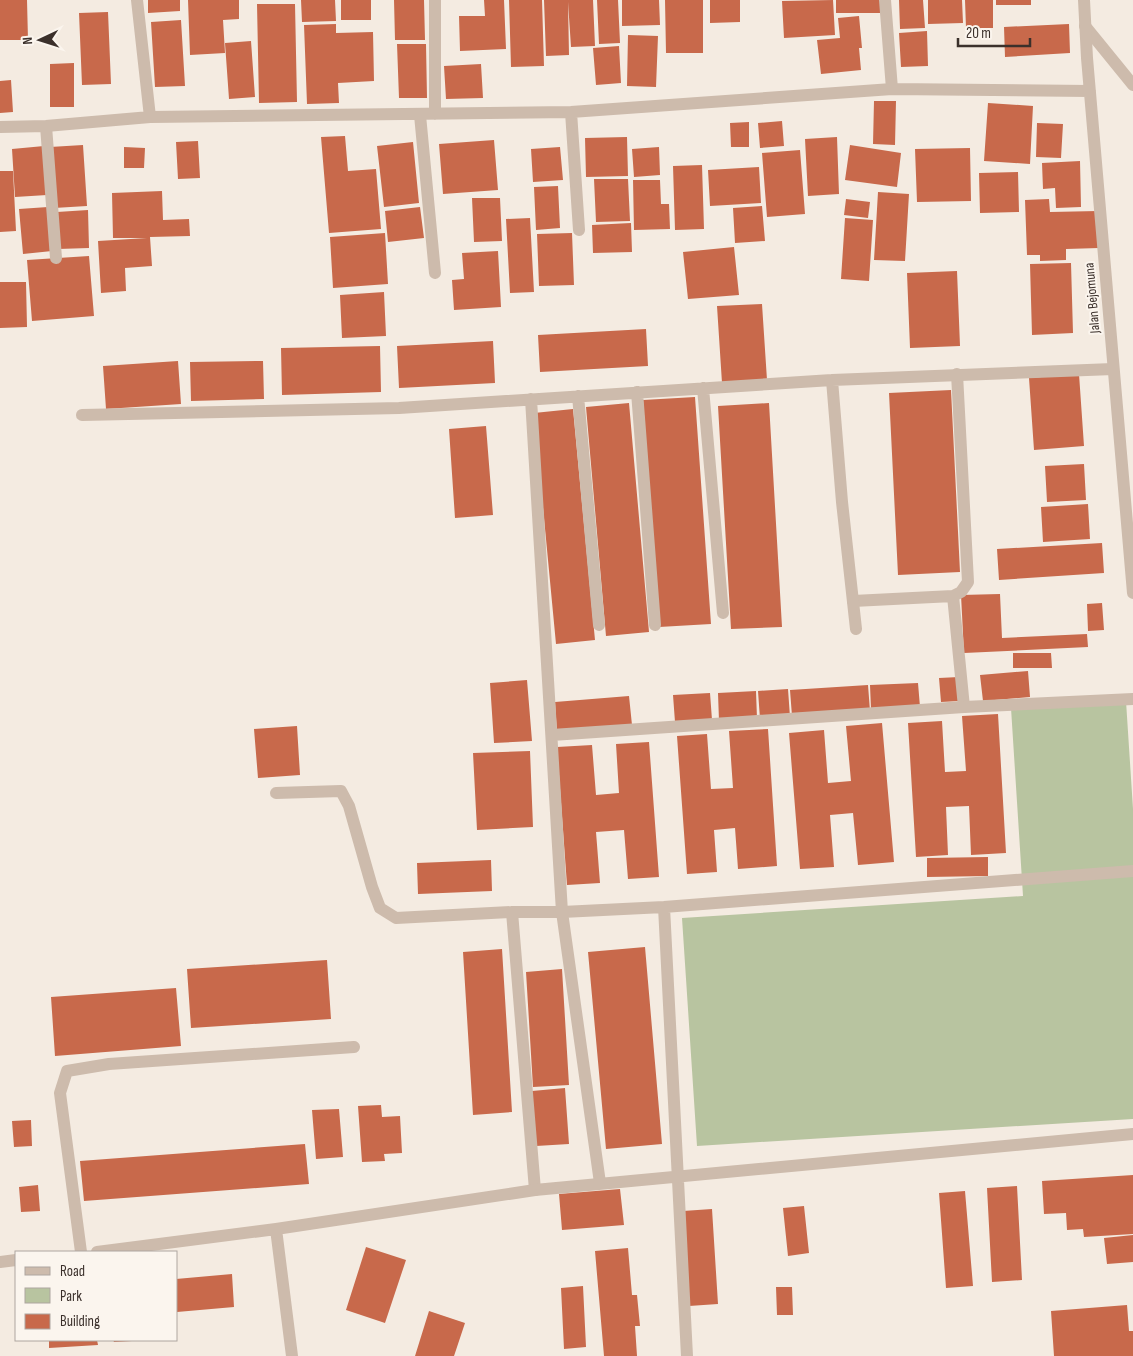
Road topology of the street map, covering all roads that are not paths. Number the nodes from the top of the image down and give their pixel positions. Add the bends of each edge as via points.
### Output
1 (137, 0) edge
2 (435, 0) edge
3 (885, 0) edge
4 (1084, 0) edge
5 (1085, 26) junction
6 (1133, 85) edge
7 (892, 89) junction
8 (1090, 91) junction
9 (571, 112) junction
10 (420, 114) junction
11 (435, 114) junction
12 (150, 116) junction
13 (46, 126) junction
14 (0, 128) edge
15 (579, 230) dead end
16 (56, 258) dead end
17 (435, 273) dead end
18 (1113, 369) junction
19 (957, 374) junction
20 (832, 380) junction
21 (703, 388) junction
22 (637, 392) junction
23 (578, 396) junction
24 (531, 399) junction
25 (82, 414) dead end
26 (1133, 593) edge
27 (953, 596) junction
28 (853, 601) junction
29 (723, 613) dead end
30 (655, 624) dead end
31 (599, 625) dead end
32 (856, 629) dead end
33 (1133, 699) edge
34 (964, 707) junction
35 (552, 735) junction
36 (276, 793) dead end
37 (1133, 871) edge
38 (664, 907) junction
39 (512, 912) junction
40 (562, 912) junction
41 (354, 1047) dead end
42 (1133, 1134) edge
43 (678, 1177) junction
44 (600, 1183) junction
45 (535, 1190) junction
46 (276, 1229) junction
47 (81, 1251) edge
48 (105, 1251) edge
49 (15, 1260) edge
50 (0, 1262) edge
51 (292, 1356) edge
52 (687, 1356) edge

1 - 12 street
2 - 11 street
3 - 7 street
4 - 5 street, Jalan Bejomuna
5 - 6 street
5 - 8 street, Jalan Bejomuna
7 - 8 street
7 - 9 street
8 - 18 street, Jalan Bejomuna
9 - 11 street
9 - 15 street
10 - 11 street
10 - 12 street
10 - 17 street
12 - 13 street
13 - 14 street
13 - 16 street
18 - 19 street
18 - 26 street, Jalan Bejomuna
19 - 20 street
19 - 27 street via 968,582 961,592
20 - 21 street
20 - 28 street
21 - 22 street
21 - 29 street
22 - 23 street
22 - 30 street
23 - 24 street
23 - 31 street
24 - 25 street via 399,408
24 - 35 street
27 - 28 street
27 - 34 street
28 - 32 street
33 - 34 street
34 - 35 street
35 - 40 street
36 - 39 street via 341,791 349,806 380,908 396,918
37 - 38 street
38 - 40 street
38 - 43 street
39 - 40 street
39 - 45 street
40 - 44 street
41 - 47 street via 109,1064 66,1071 60,1093
42 - 43 street
43 - 44 street
43 - 52 street
44 - 45 street
45 - 46 street
46 - 48 street
46 - 51 street
49 - 50 street

